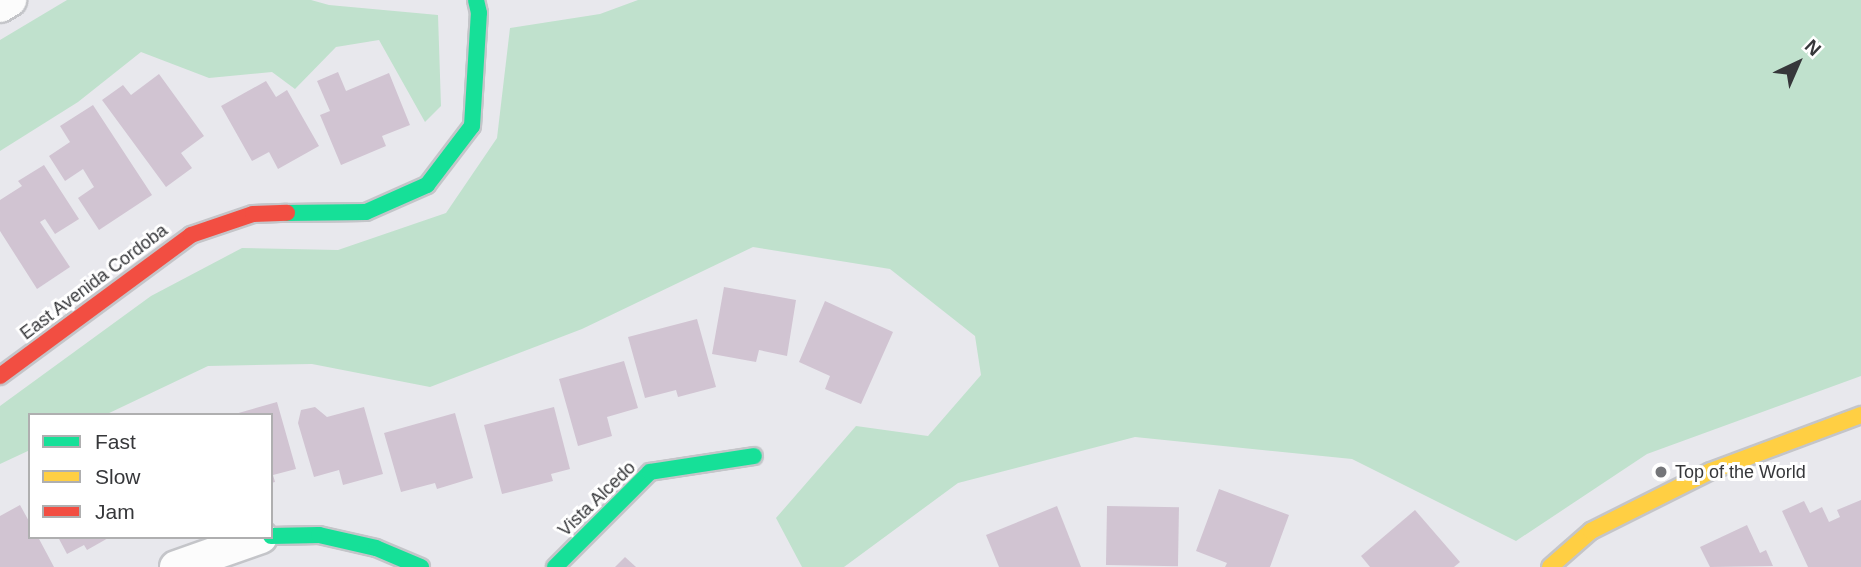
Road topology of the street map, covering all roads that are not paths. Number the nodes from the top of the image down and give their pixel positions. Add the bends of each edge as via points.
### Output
1 (10, 0) edge
2 (476, 0) edge
3 (0, 6) edge
4 (0, 376) edge
5 (1861, 415) edge
6 (754, 456) dead end
7 (273, 536) edge
8 (255, 539) edge
9 (176, 567) edge
10 (421, 567) edge
11 (555, 567) edge
12 (1550, 567) edge

1 - 3 street
2 - 4 street, East Avenida Cordoba via 472,125 427,185 366,212 253,215 191,235
5 - 12 street via 1711,471 1591,531
6 - 11 street, Vista Alcedo via 650,472
7 - 10 street via 319,535 376,548
8 - 9 street

